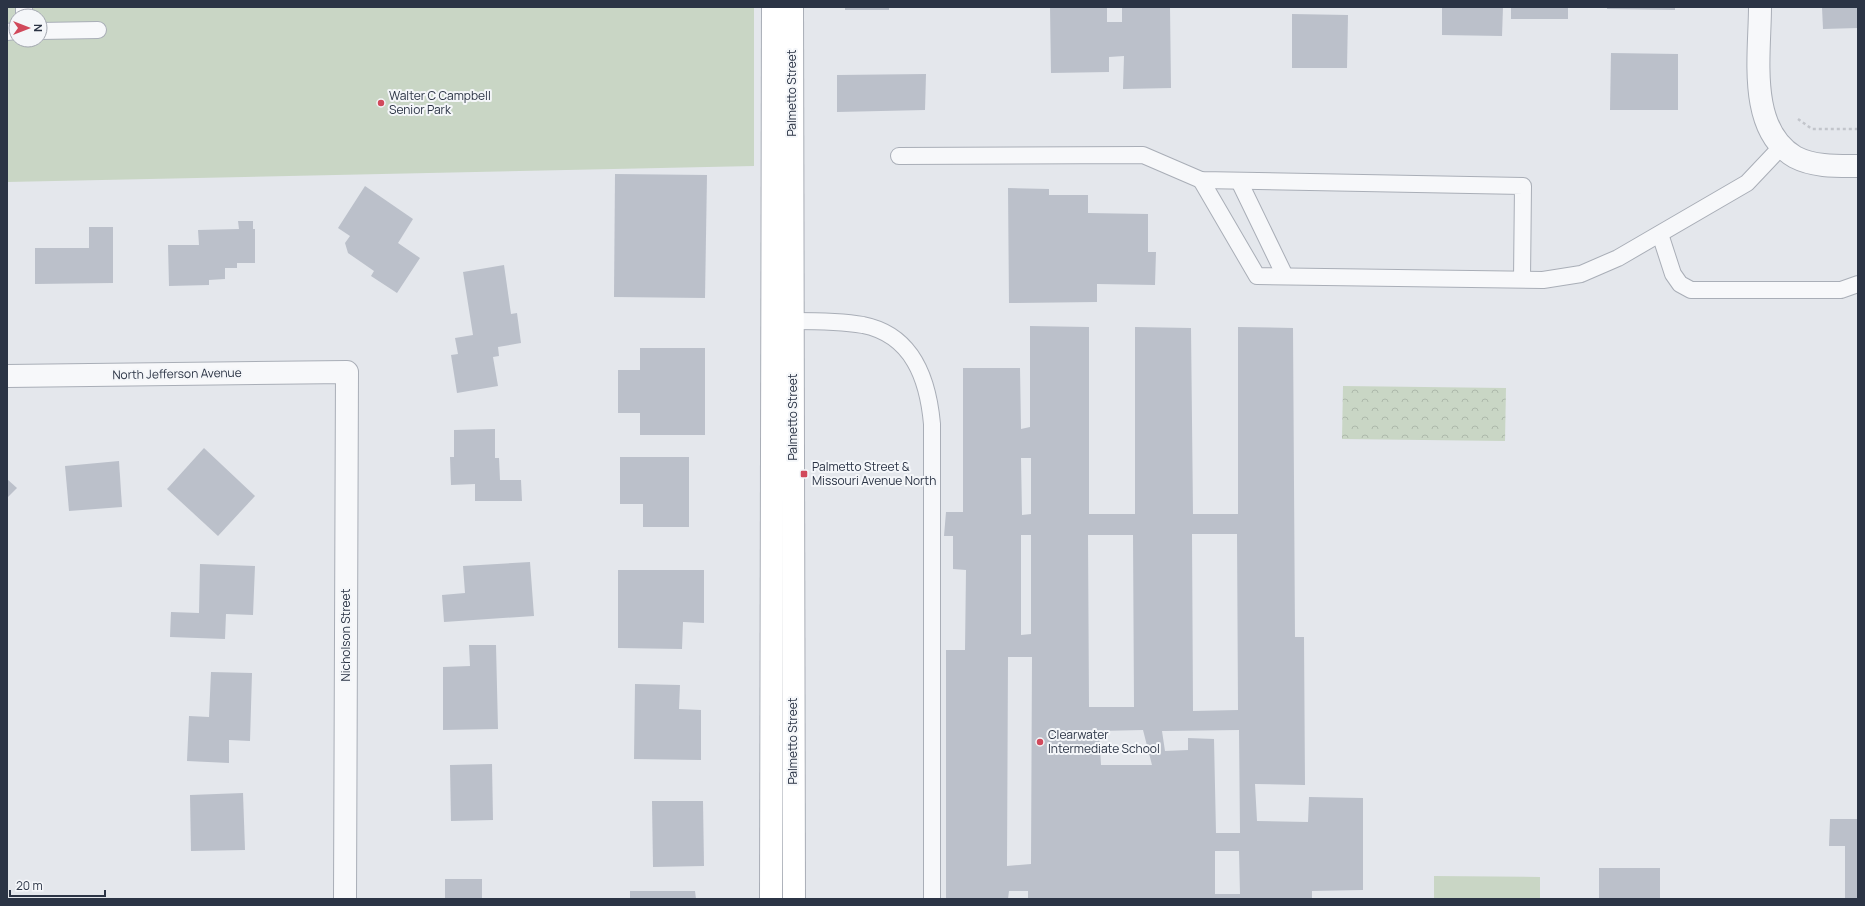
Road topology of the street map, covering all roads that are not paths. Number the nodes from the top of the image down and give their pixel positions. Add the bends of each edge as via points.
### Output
1 (772, 7) edge
2 (792, 7) edge
3 (1760, 7) edge
4 (98, 30) dead end
5 (48, 31) edge
6 (1782, 146) junction
7 (899, 156) dead end
8 (1858, 166) edge
9 (1201, 180) junction
10 (1239, 181) junction
11 (1660, 234) junction
12 (1286, 276) junction
13 (1522, 280) junction
14 (1858, 284) edge
15 (793, 321) junction
16 (347, 372) joint
17 (7, 376) edge
18 (345, 899) edge
19 (771, 899) edge
20 (794, 899) edge
21 (932, 899) edge

1 - 19 street, Palmetto Street
2 - 15 street, Palmetto Street
3 - 6 street via 1761,102 1771,134
4 - 5 lane
6 - 8 street via 1795,157 1808,162
6 - 11 lane via 1746,183
7 - 9 lane via 1143,155
9 - 10 lane
9 - 12 lane via 1256,276
10 - 12 lane
10 - 13 lane via 1523,186
11 - 13 lane via 1618,258 1581,274 1543,280
11 - 14 lane via 1673,274 1680,284 1691,290 1841,290
12 - 13 lane
15 - 20 street, Palmetto Street
15 - 21 lane via 863,325 893,338 918,364 929,397 932,424
16 - 17 street, North Jefferson Avenue
16 - 18 street, Nicholson Street

